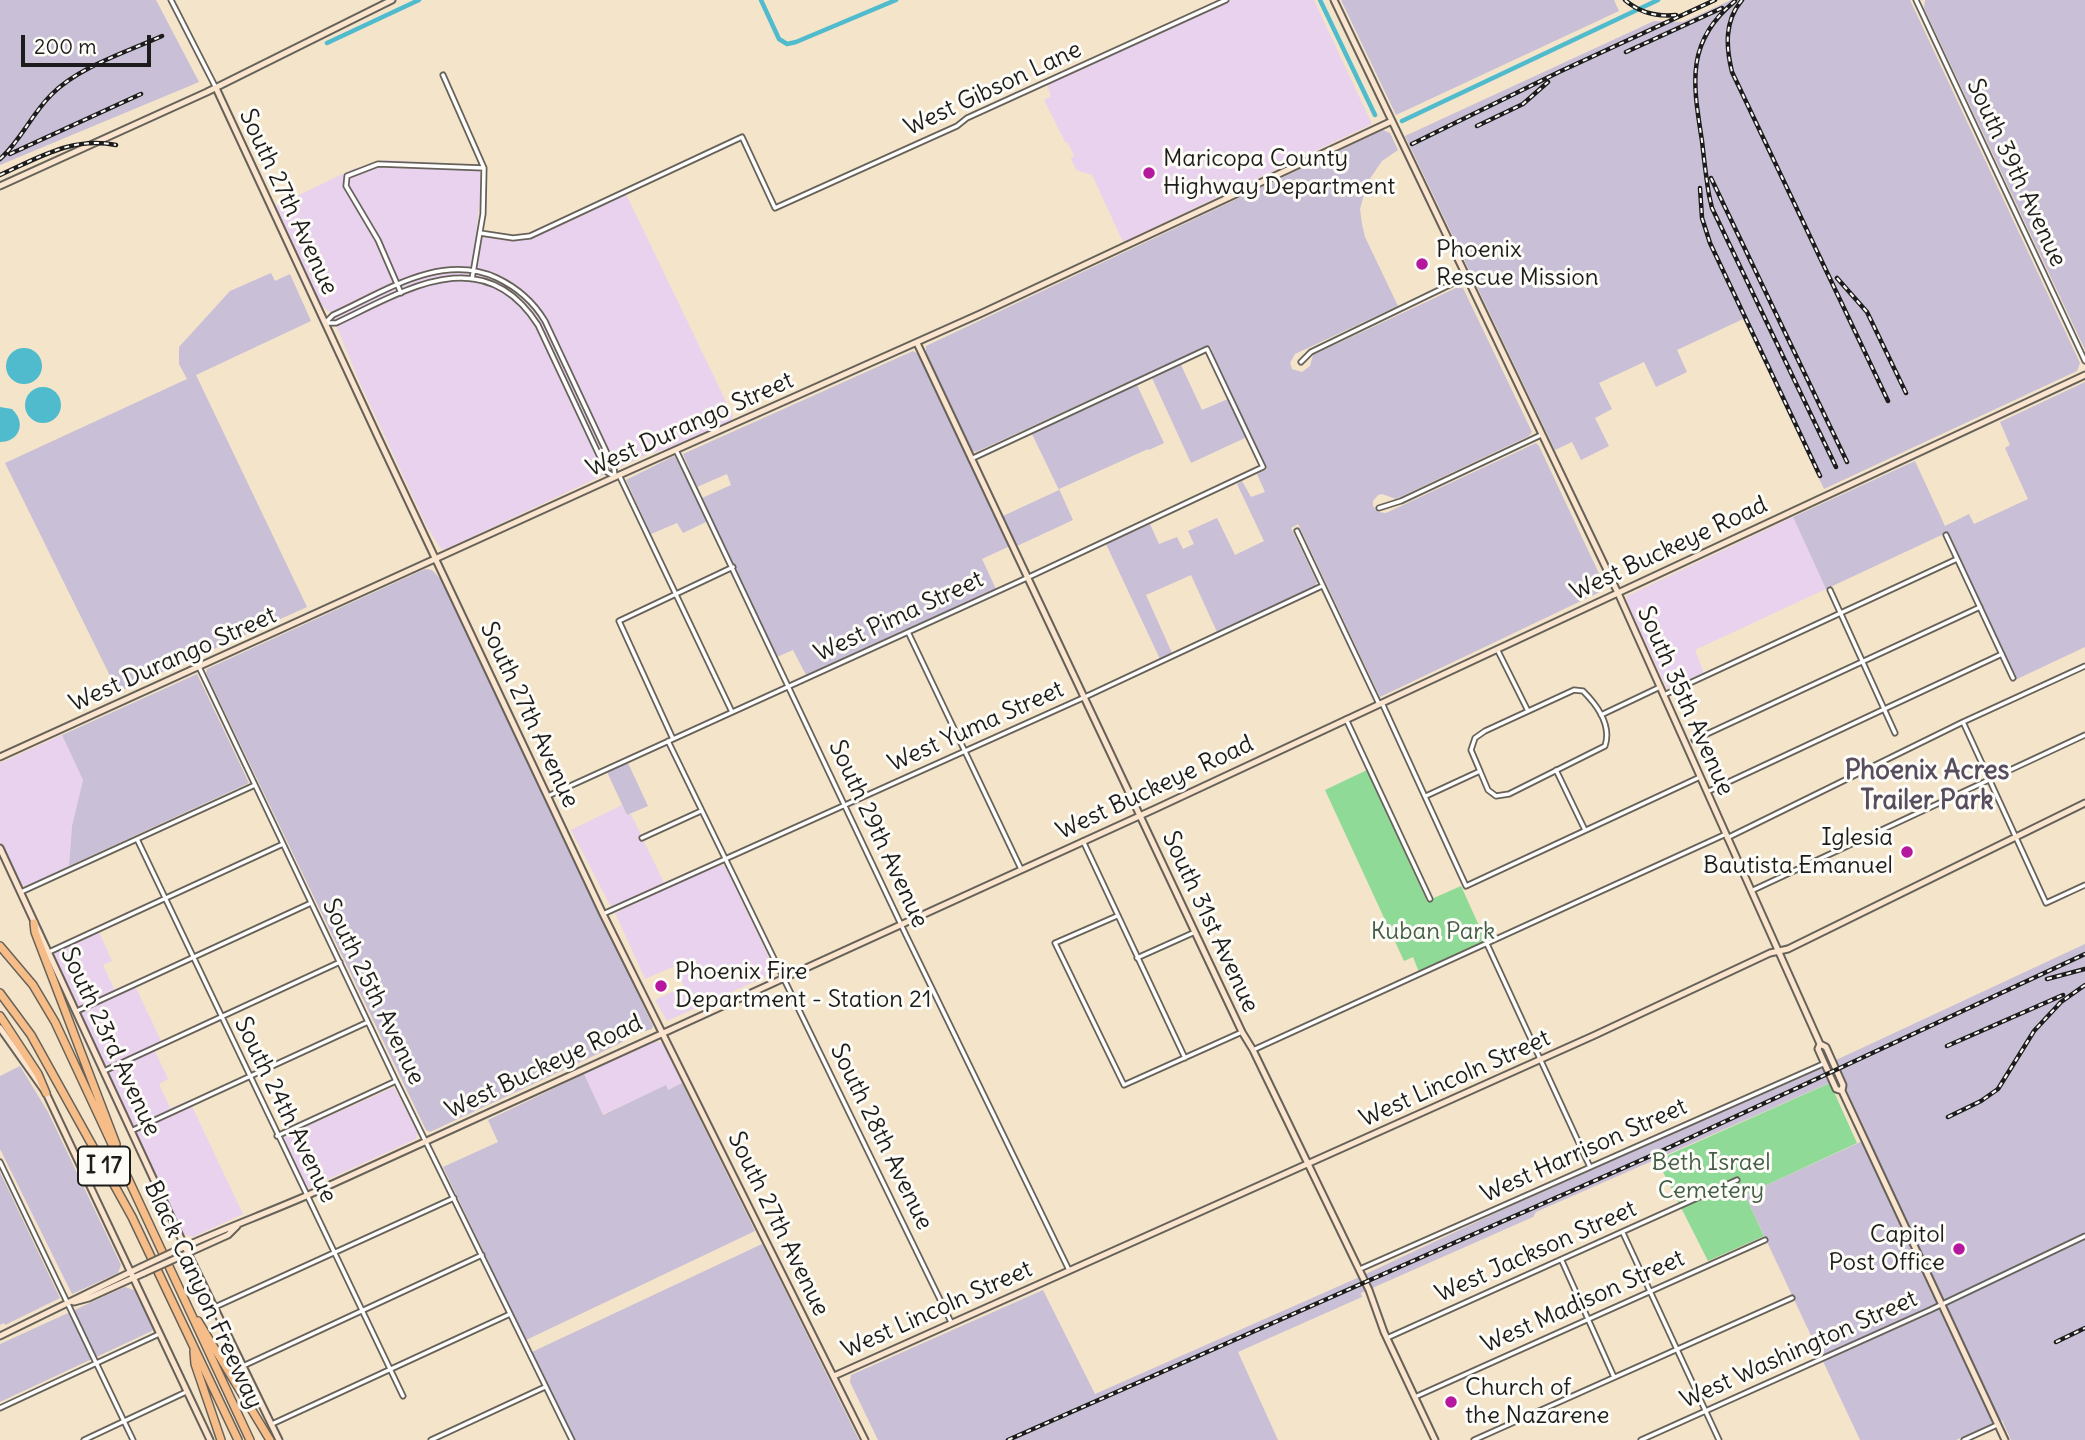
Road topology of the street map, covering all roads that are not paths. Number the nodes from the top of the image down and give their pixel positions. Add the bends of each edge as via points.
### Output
1 (171, 0) edge
2 (392, 0) edge
3 (1226, 0) edge
4 (1334, 0) edge
5 (1916, 0) edge
6 (443, 75) dead end
7 (216, 88) junction
8 (1392, 121) junction
9 (484, 168) junction
10 (0, 186) edge
11 (480, 233) junction
12 (473, 271) junction
13 (1466, 277) junction
14 (472, 279) junction
15 (398, 285) junction
16 (401, 293) junction
17 (325, 323) junction
18 (917, 343) junction
19 (2085, 361) edge
20 (1301, 362) dead end
21 (2085, 375) edge
22 (1541, 435) junction
23 (676, 450) junction
24 (971, 459) junction
25 (617, 476) junction
26 (1379, 508) dead end
27 (1297, 531) dead end
28 (1947, 536) dead end
29 (436, 559) junction
30 (1957, 559) junction
31 (733, 567) junction
32 (1029, 577) junction
33 (1322, 586) junction
34 (1830, 590) dead end
35 (1618, 593) junction
36 (676, 594) junction
37 (1980, 607) junction
38 (1840, 613) junction
39 (908, 632) junction
40 (1497, 649) junction
41 (2002, 654) junction
42 (1862, 662) junction
43 (2085, 666) edge
44 (199, 667) junction
45 (2013, 678) dead end
46 (789, 687) junction
47 (1660, 687) junction
48 (1664, 695) junction
49 (1085, 697) junction
50 (1380, 704) junction
51 (1884, 709) junction
52 (1528, 711) junction
53 (732, 712) junction
54 (1601, 715) junction
55 (1346, 719) junction
56 (1963, 722) junction
57 (1895, 733) dead end
58 (2085, 734) edge
59 (671, 740) junction
60 (1694, 740) dead end
61 (964, 751) junction
62 (0, 758) edge
63 (1556, 770) junction
64 (1480, 771) junction
65 (1700, 777) junction
66 (1989, 779) junction
67 (255, 785) junction
68 (1707, 792) junction
69 (548, 796) junction
70 (1425, 796) junction
71 (2085, 803) edge
72 (845, 805) junction
73 (702, 811) junction
74 (1140, 815) junction
75 (1585, 830) junction
76 (1726, 836) junction
77 (2015, 837) junction
78 (642, 838) dead end
79 (137, 839) junction
80 (1083, 841) junction
81 (283, 844) junction
82 (0, 848) edge
83 (0, 855) edge
84 (726, 859) junction
85 (8, 869) junction
86 (1021, 869) junction
87 (2085, 885) edge
88 (1751, 891) junction
89 (20, 892) junction
90 (165, 899) junction
91 (1430, 899) dead end
92 (312, 903) junction
93 (603, 914) junction
94 (1117, 916) junction
95 (34, 923) junction
96 (902, 924) junction
97 (1195, 932) junction
98 (1487, 943) junction
99 (0, 946) edge
100 (49, 951) junction
101 (1779, 951) junction
102 (193, 958) junction
103 (1137, 958) junction
104 (340, 962) junction
105 (782, 977) junction
106 (0, 993) edge
107 (77, 1011) junction
108 (0, 1016) edge
109 (221, 1018) junction
110 (368, 1022) junction
111 (0, 1028) edge
112 (663, 1032) junction
113 (1242, 1032) junction
114 (1820, 1044) junction
115 (1253, 1050) junction
116 (1185, 1058) junction
117 (1542, 1059) junction
118 (1825, 1063) junction
119 (104, 1071) junction
120 (249, 1076) junction
121 (396, 1081) junction
122 (1842, 1091) junction
123 (46, 1093) junction
124 (131, 1131) junction
125 (277, 1136) junction
126 (426, 1140) junction
127 (0, 1162) edge
128 (1307, 1164) junction
129 (121, 1165) junction
130 (1590, 1167) junction
131 (1737, 1181) dead end
132 (306, 1196) junction
133 (454, 1198) junction
134 (1623, 1233) junction
135 (2085, 1236) edge
136 (1765, 1240) dead end
137 (186, 1250) junction
138 (334, 1253) junction
139 (482, 1255) junction
140 (1561, 1261) junction
141 (1069, 1270) junction
142 (1358, 1270) junction
143 (131, 1275) junction
144 (1649, 1292) junction
145 (181, 1295) junction
146 (1792, 1297) dead end
147 (68, 1304) junction
148 (1941, 1305) junction
149 (215, 1307) junction
150 (362, 1311) junction
151 (510, 1314) junction
152 (1588, 1319) junction
153 (951, 1322) junction
154 (159, 1334) junction
155 (0, 1336) edge
156 (1387, 1338) junction
157 (193, 1347) junction
158 (1677, 1349) junction
159 (97, 1363) junction
160 (243, 1366) junction
161 (390, 1370) junction
162 (834, 1376) junction
163 (1614, 1377) junction
164 (545, 1387) junction
165 (187, 1392) junction
166 (403, 1396) dead end
167 (1415, 1397) junction
168 (0, 1408) edge
169 (1706, 1411) junction
170 (124, 1421) junction
171 (272, 1424) junction
172 (1998, 1425) junction
173 (84, 1440) edge
174 (133, 1440) edge
175 (210, 1440) edge
176 (221, 1440) edge
177 (238, 1440) edge
178 (250, 1440) edge
179 (270, 1440) edge
180 (279, 1440) edge
181 (431, 1440) edge
182 (571, 1440) edge
183 (865, 1440) edge
184 (1435, 1440) edge
185 (1474, 1440) edge
186 (1642, 1440) edge
187 (1719, 1440) edge
188 (1964, 1440) edge
189 (2005, 1440) edge

1 - 7 street, South 27th Avenue
2 - 7 main road
3 - 11 street, West Gibson Lane via 775,208 742,137 530,236
4 - 8 main road, South 35th Avenue
5 - 19 street, South 39th Avenue
6 - 9 street
7 - 10 main road
7 - 17 main road, South 27th Avenue
8 - 13 main road, South 35th Avenue
8 - 18 main road, West Durango Street
9 - 11 street
9 - 15 street via 378,164 346,176 346,186
11 - 12 street
12 - 14 street
12 - 15 street via 435,271
12 - 25 street via 506,282 538,309
13 - 20 street via 1311,352
13 - 22 main road, South 35th Avenue
14 - 16 street via 435,280
14 - 25 street via 507,293 529,312 607,472
15 - 16 street
15 - 17 street
16 - 17 street via 337,323
17 - 29 main road, South 27th Avenue
18 - 23 main road, West Durango Street
18 - 24 main road, South 31st Avenue
21 - 35 main road, West Buckeye Road
22 - 26 street
22 - 35 main road, South 35th Avenue
23 - 25 main road, West Durango Street
23 - 31 street, South 29th Avenue
24 - 32 main road, South 31st Avenue
24 - 32 street, West Pima Street via 1207,349 1263,467
25 - 29 main road, West Durango Street
25 - 36 street
27 - 33 street
28 - 30 street
29 - 44 main road, West Durango Street
29 - 69 main road, South 27th Avenue
30 - 37 street
30 - 38 street
31 - 36 street
31 - 46 street, South 29th Avenue
32 - 39 street, West Pima Street
32 - 49 main road, South 31st Avenue
33 - 49 street, West Yuma Street
33 - 50 street
34 - 38 street
35 - 40 main road, West Buckeye Road
35 - 47 main road, South 35th Avenue
36 - 53 street
36 - 59 street, South 28th Avenue via 619,621
37 - 41 street
37 - 42 street
38 - 42 street
38 - 48 street
39 - 46 street, West Pima Street
39 - 61 street
40 - 50 main road, West Buckeye Road
40 - 52 street
41 - 45 street
41 - 51 street
42 - 51 street
42 - 60 street
43 - 56 street
44 - 62 main road, West Durango Street
44 - 67 street, South 25th Avenue
46 - 53 street, West Pima Street
46 - 72 street, South 29th Avenue
47 - 48 main road, South 35th Avenue
47 - 54 street
48 - 65 main road, South 35th Avenue
49 - 61 street, West Yuma Street
49 - 74 main road, South 31st Avenue
50 - 55 main road, West Buckeye Road
50 - 70 street
51 - 57 street
51 - 68 street
52 - 54 street via 1574,690 1583,691
52 - 64 street via 1475,738 1471,750
53 - 59 street, West Pima Street
54 - 63 street via 1609,736 1605,746
55 - 74 main road, West Buckeye Road
55 - 91 street
56 - 66 street
56 - 76 street
58 - 66 street
59 - 69 street, West Pima Street
59 - 73 street, South 28th Avenue
61 - 72 street, West Yuma Street
61 - 86 street
63 - 64 street via 1496,796 1488,790
63 - 75 street
64 - 70 street
65 - 68 main road, South 35th Avenue
65 - 75 street
66 - 77 street
66 - 88 street
67 - 79 street
67 - 81 street, South 25th Avenue
68 - 76 main road, South 35th Avenue
69 - 93 main road, South 27th Avenue
70 - 75 street via 1466,886
71 - 77 main road, West Lincoln Street
72 - 84 street, West Yuma Street
72 - 96 street, South 29th Avenue
73 - 78 street
73 - 84 street, South 28th Avenue
74 - 80 main road, West Buckeye Road
74 - 97 main road, South 31st Avenue
76 - 88 main road, South 35th Avenue
76 - 98 street
77 - 87 street via 2046,903
77 - 101 main road, West Lincoln Street
79 - 89 street
79 - 90 street, South 24th Avenue
80 - 86 main road, West Buckeye Road
80 - 94 street
81 - 90 street
81 - 92 street, South 25th Avenue
82 - 85 main road, South 23rd Avenue
83 - 85 main road
84 - 93 street, West Yuma Street
84 - 105 street, South 28th Avenue
85 - 89 main road, South 23rd Avenue
86 - 96 main road, West Buckeye Road
88 - 101 main road, South 35th Avenue
89 - 95 main road, South 23rd Avenue
90 - 100 street
90 - 102 street, South 24th Avenue
92 - 102 street
92 - 104 street, South 25th Avenue
93 - 112 main road, South 27th Avenue
94 - 103 street
94 - 116 street via 1055,943 1124,1085
95 - 100 main road, South 23rd Avenue
95 - 129 highway
96 - 105 main road, West Buckeye Road
96 - 141 street, South 29th Avenue
97 - 103 street
97 - 113 main road, South 31st Avenue
98 - 115 street
98 - 117 street
99 - 129 highway, Black Canyon Freeway / I 17 via 33,985 55,1022
100 - 107 main road, South 23rd Avenue
101 - 114 main road, South 35th Avenue
101 - 117 main road, West Lincoln Street
102 - 107 street
102 - 109 street, South 24th Avenue
103 - 116 street
104 - 109 street
104 - 110 street, South 25th Avenue
105 - 112 main road, West Buckeye Road
105 - 153 street, South 28th Avenue
106 - 157 highway, Black Canyon Freeway / I 17 via 31,1035 118,1192
107 - 119 main road, South 23rd Avenue
108 - 123 highway
109 - 119 street
109 - 120 street, South 24th Avenue
110 - 120 street
110 - 121 street, South 25th Avenue
111 - 123 main road
112 - 126 main road, West Buckeye Road
112 - 162 main road, South 27th Avenue
113 - 115 main road, South 31st Avenue
113 - 116 street
114 - 118 main road
114 - 122 main road, South 35th Avenue via 1826,1047
115 - 128 main road, South 31st Avenue
117 - 128 main road, West Lincoln Street
117 - 130 street
118 - 122 main road via 1836,1088
118 - 130 street, West Harrison Street
119 - 124 main road, South 23rd Avenue
120 - 124 street
120 - 125 street, South 24th Avenue
121 - 125 street
121 - 126 street, South 25th Avenue
122 - 148 main road, South 35th Avenue
123 - 143 main road
124 - 137 main road, South 23rd Avenue
125 - 132 street, South 24th Avenue
126 - 132 main road, West Buckeye Road
126 - 133 street, South 25th Avenue
127 - 147 street
128 - 141 main road, West Lincoln Street
128 - 142 main road, South 31st Avenue
129 - 145 highway, Black Canyon Freeway / I 17
130 - 142 street, West Harrison Street
131 - 134 street, West Jackson Street
132 - 137 main road, West Buckeye Road via 236,1226 228,1235
132 - 138 street, South 24th Avenue
133 - 138 street
133 - 139 street, South 25th Avenue
134 - 140 street, West Jackson Street
134 - 144 street
135 - 148 street, West Washington Street
136 - 144 street, West Madison Street
137 - 143 main road, West Buckeye Road, bridge
137 - 149 main road, South 23rd Avenue
138 - 149 street
138 - 150 street, South 24th Avenue
139 - 150 street
139 - 151 street, South 25th Avenue
140 - 152 street
140 - 156 street, West Jackson Street
141 - 153 main road, West Lincoln Street
142 - 156 main road, South 31st Avenue
143 - 147 main road, West Buckeye Road
143 - 154 main road
144 - 152 street, West Madison Street
144 - 158 street
145 - 178 highway, Black Canyon Freeway / I 17
145 - 179 highway
146 - 158 street
147 - 155 main road, West Buckeye Road
147 - 159 street
148 - 169 street, West Washington Street
148 - 172 main road, South 35th Avenue
149 - 160 main road, South 23rd Avenue
150 - 160 street
150 - 161 street, South 24th Avenue
151 - 161 street
151 - 164 street, South 25th Avenue
152 - 163 street
152 - 167 street, West Madison Street
153 - 162 main road, West Lincoln Street
154 - 159 street
154 - 165 main road
156 - 167 main road, South 31st Avenue
157 - 176 highway
157 - 177 highway, Black Canyon Freeway / I 17
158 - 163 street
158 - 169 street
159 - 168 street
159 - 170 street
160 - 171 main road, South 23rd Avenue
161 - 166 street, South 24th Avenue
161 - 171 street
162 - 183 main road, South 27th Avenue
163 - 185 street
164 - 181 street
164 - 182 street, South 25th Avenue
165 - 170 street
165 - 175 main road
167 - 184 main road, South 31st Avenue
169 - 186 street, West Washington Street
169 - 187 street
170 - 173 street
170 - 174 street
171 - 180 main road, South 23rd Avenue
172 - 188 street
172 - 189 main road, South 35th Avenue

